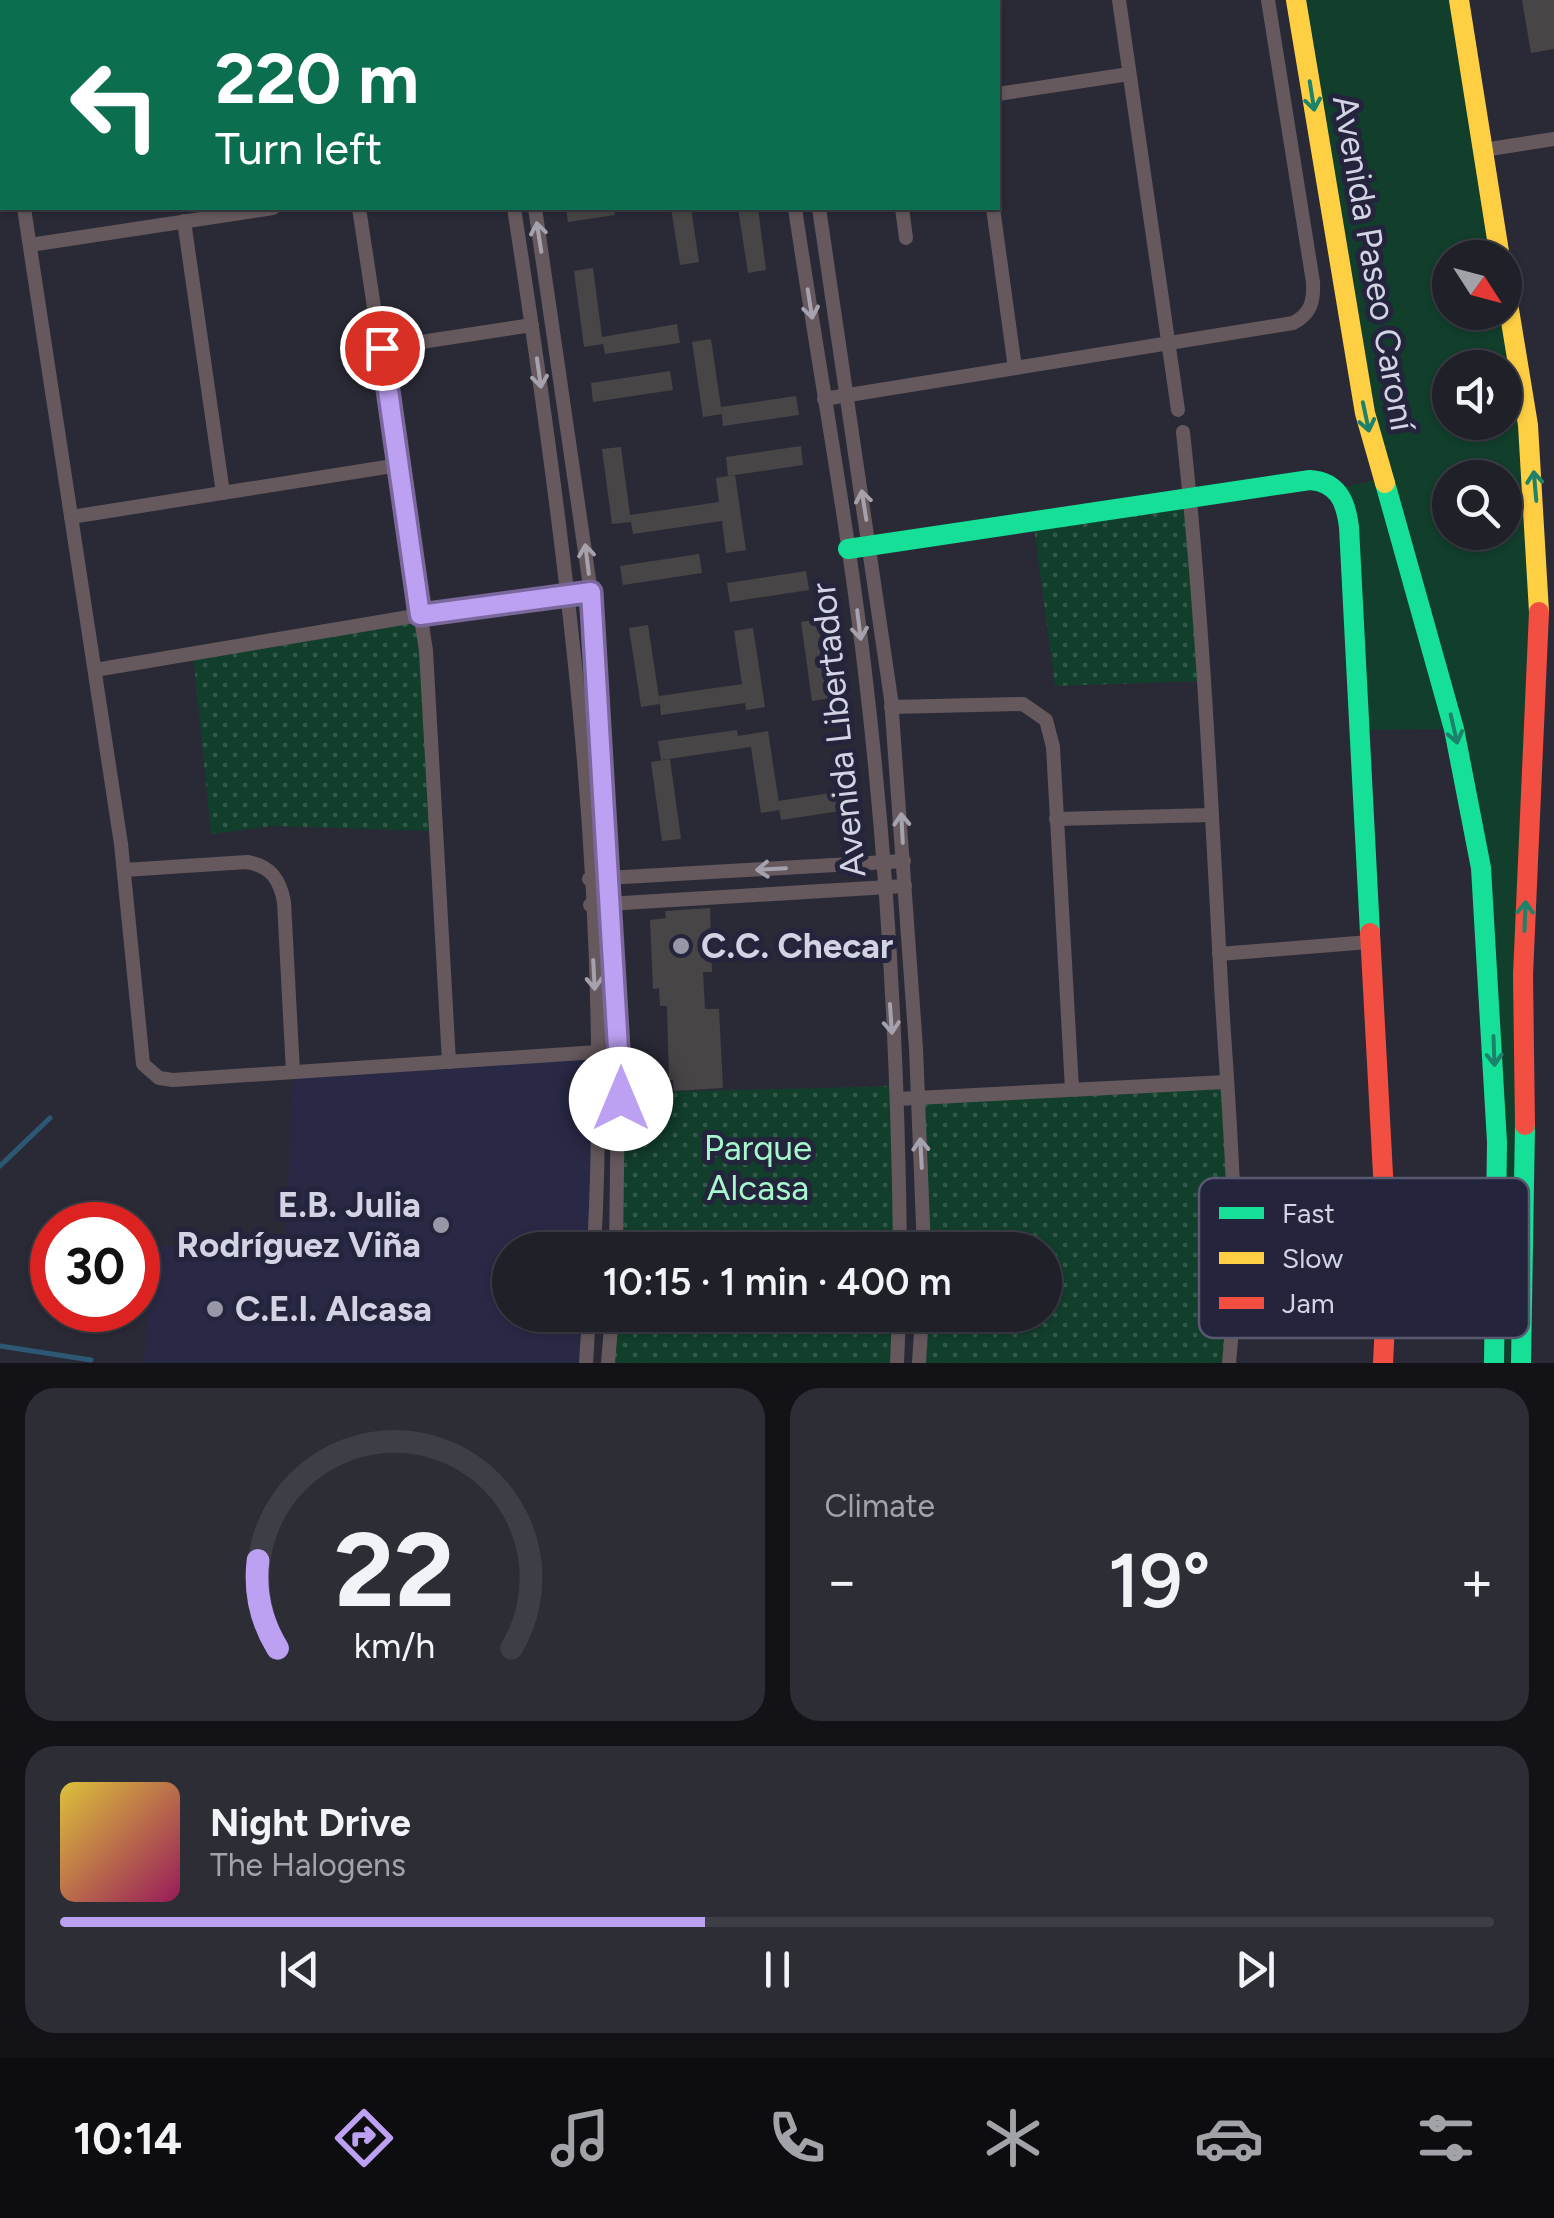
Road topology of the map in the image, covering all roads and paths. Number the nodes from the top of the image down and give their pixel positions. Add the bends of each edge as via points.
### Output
1 (1119, 0) edge
2 (1268, 0) edge
3 (1296, 0) edge
4 (1459, 0) edge
5 (1129, 74) junction
6 (1000, 94) edge
7 (1554, 139) edge
8 (1483, 150) junction
9 (24, 210) edge
10 (260, 210) edge
11 (358, 210) edge
12 (514, 210) edge
13 (534, 210) edge
14 (795, 210) edge
15 (819, 210) edge
16 (902, 210) edge
17 (993, 210) edge
18 (184, 222) junction
19 (906, 238) dead end
20 (1497, 240) edge
21 (30, 246) junction
22 (532, 325) junction
23 (1512, 330) edge
24 (1168, 343) junction
25 (382, 348) junction
26 (1015, 368) junction
27 (847, 396) junction
28 (824, 399) junction
29 (1178, 410) dead end
30 (1183, 432) dead end
31 (399, 465) junction
32 (223, 493) junction
33 (1190, 498) junction
34 (71, 517) junction
35 (870, 545) junction
36 (848, 549) junction
37 (591, 592) junction
38 (570, 595) junction
39 (420, 615) junction
40 (95, 670) junction
41 (892, 708) junction
42 (1211, 814) junction
43 (1056, 819) junction
44 (904, 861) junction
45 (883, 862) junction
46 (124, 870) junction
47 (611, 878) junction
48 (589, 879) junction
49 (905, 886) junction
50 (884, 887) junction
51 (612, 903) junction
52 (590, 904) junction
53 (1370, 942) junction
54 (1219, 954) junction
55 (598, 1052) junction
56 (449, 1062) junction
57 (293, 1072) junction
58 (1226, 1082) junction
59 (1072, 1090) junction
60 (918, 1097) junction
61 (897, 1099) junction
62 (1230, 1178) edge
63 (1383, 1178) edge
64 (1497, 1178) edge
65 (1526, 1178) edge
66 (594, 1232) edge
67 (616, 1232) edge
68 (900, 1232) edge
69 (923, 1232) edge
70 (589, 1332) edge
71 (611, 1332) edge
72 (898, 1332) edge
73 (921, 1332) edge
74 (1231, 1338) edge
75 (1384, 1338) edge
76 (1494, 1338) edge
77 (1522, 1338) edge
78 (586, 1363) edge
79 (608, 1363) edge
80 (897, 1363) edge
81 (919, 1363) edge
82 (1229, 1363) edge
83 (1383, 1363) edge
84 (1494, 1363) edge
85 (1521, 1363) edge

1 - 5 street
2 - 24 street via 1313,302 1293,323
3 -> 64 street, Avenida Paseo Caroní via 1365,413 1454,728 1481,868
4 - 8 street
5 - 6 street
5 - 24 street
7 - 8 street
8 - 20 street
9 - 21 street
10 - 18 street
11 - 25 street
12 - 22 street
37 -> 13 street
14 -> 28 street, Avenida Libertador
15 - 27 street, Avenida Libertador
16 - 19 street
17 - 26 street
18 - 21 street
18 - 32 street
21 - 34 street
22 - 25 street
22 -> 38 street
65 -> 23 street via 1523,975 1540,579 1528,425
24 - 26 street
24 - 29 street
25 - 31 street
26 - 27 street
27 - 28 street
35 -> 27 street, Avenida Libertador
28 - 36 street, Avenida Libertador
30 - 33 street
31 - 32 street
31 - 39 street
32 - 34 street
33 - 35 street
33 - 42 street
33 - 53 street via 1317,480 1343,498
34 - 40 street
35 - 36 street
35 - 41 street, Avenida Libertador
36 -> 45 street, Avenida Libertador
37 - 38 street
37 - 47 street
38 - 39 street
38 - 48 street
39 - 40 street
39 - 56 street
40 - 46 street
41 - 43 street via 1034,708 1051,735
44 -> 41 street, Avenida Libertador
42 - 43 street
42 - 54 street
43 - 59 street
44 - 45 street
44 - 49 street, Avenida Libertador
45 -> 47 street
45 - 50 street, Avenida Libertador
46 - 57 street via 139,1049 147,1069 173,1080
46 - 57 street via 247,862 275,876 284,902
47 - 48 street
47 - 51 street
48 - 52 street
49 - 50 street
49 - 60 street, Avenida Libertador
50 - 51 street
50 -> 61 street, Avenida Libertador
51 - 52 street
51 - 67 street via 620,1053
52 -> 55 street
53 - 54 street
53 - 63 street
54 - 58 street
55 - 56 street
55 - 66 street
56 - 57 street
58 - 59 street
58 - 62 street
59 - 60 street
60 - 61 street
69 -> 60 street, Avenida Libertador
61 - 68 street, Avenida Libertador
70 - 78 street
71 - 79 street
72 - 80 street
73 - 81 street
74 - 82 street
75 - 83 street
76 -> 84 street, Avenida Paseo Caroní
85 -> 77 street

